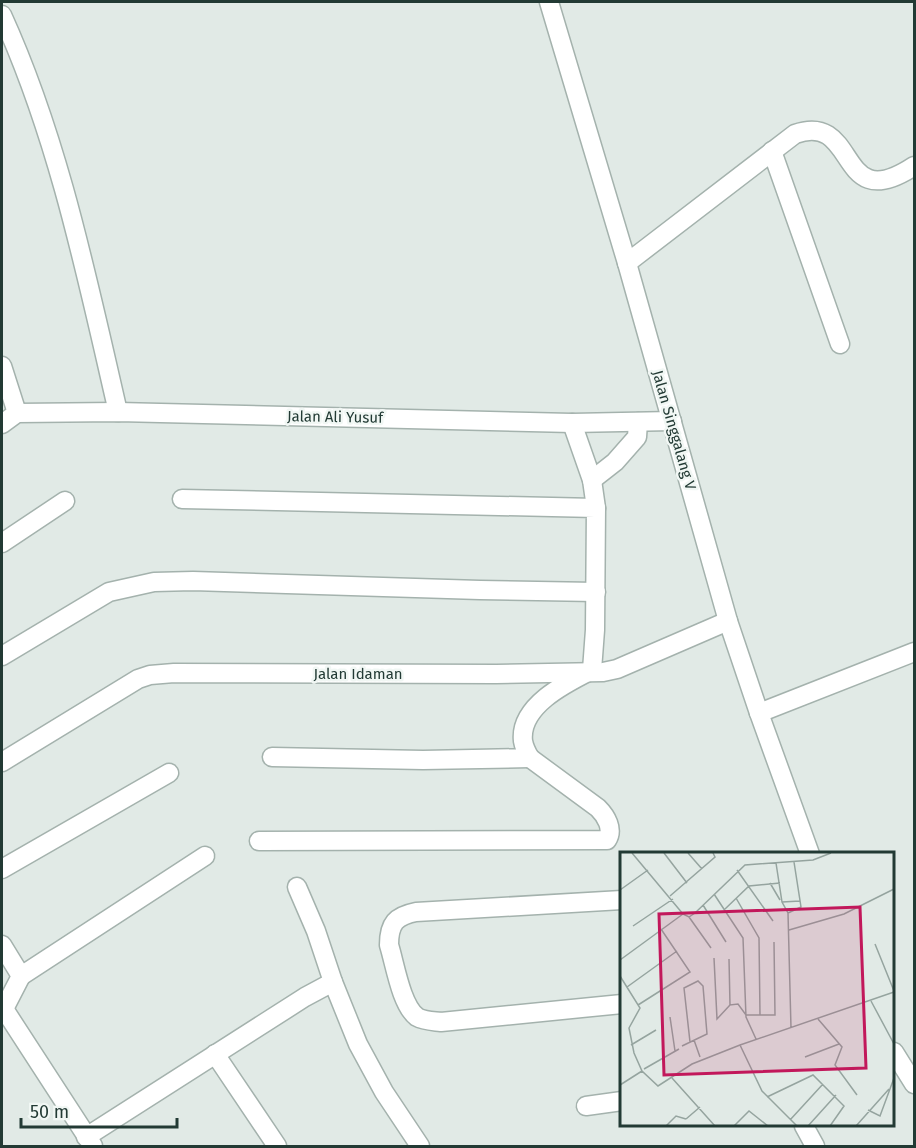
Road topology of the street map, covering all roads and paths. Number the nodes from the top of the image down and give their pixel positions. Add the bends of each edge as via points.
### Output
1 (549, 2) edge
2 (2, 15) edge
3 (772, 151) junction
4 (915, 166) edge
5 (627, 263) junction
6 (840, 344) dead end
7 (2, 366) edge
8 (118, 412) junction
9 (9, 418) edge
10 (672, 421) junction
11 (638, 422) junction
12 (572, 423) junction
13 (592, 480) junction
14 (182, 499) dead end
15 (64, 501) dead end
16 (596, 508) junction
17 (2, 543) edge
18 (596, 592) junction
19 (728, 621) junction
20 (915, 652) edge
21 (2, 656) edge
22 (592, 670) junction
23 (759, 713) junction
24 (272, 757) dead end
25 (530, 758) junction
26 (2, 762) edge
27 (169, 773) dead end
28 (259, 841) dead end
29 (809, 852) edge
30 (205, 856) dead end
31 (2, 868) edge
32 (297, 887) dead end
33 (620, 900) edge
34 (2, 945) edge
35 (21, 976) junction
36 (333, 982) junction
37 (620, 1004) edge
38 (3, 1010) edge
39 (215, 1054) junction
40 (895, 1054) edge
41 (915, 1084) edge
42 (620, 1101) edge
43 (585, 1106) dead end
44 (805, 1127) edge
45 (89, 1142) edge
46 (277, 1146) edge
47 (420, 1146) edge
48 (815, 1146) edge

1 - 5 street, Jalan Singgalang V
2 - 8 street via 51,148
3 - 4 street via 795,134 816,130 829,134 864,178 894,177
3 - 5 street
3 - 6 street
5 - 10 street, Jalan Singgalang V
7 - 9 street
8 - 9 street, Jalan Ali Yusuf
8 - 12 street, Jalan Ali Yusuf
10 - 11 street, Jalan Ali Yusuf
10 - 19 street, Jalan Singgalang V
11 - 12 street, Jalan Ali Yusuf
11 - 13 street via 636,437 615,462
12 - 13 street
13 - 16 street
14 - 16 street
15 - 17 street
16 - 18 street
18 - 21 street via 154,582 109,592
18 - 22 street
19 - 22 street, Jalan Idaman via 617,669
19 - 23 street, Jalan Singgalang V
20 - 23 street
22 - 25 street via 565,684 534,708 527,718 523,742
22 - 26 street, Jalan Idaman via 150,675
23 - 29 street, Jalan Singgalang V
24 - 25 street
25 - 28 street via 598,808 606,817 610,832 607,840
27 - 31 street
30 - 35 street
32 - 36 street
33 - 37 street via 416,912 395,920 389,945 406,1003 419,1018 441,1022
34 - 35 street
35 - 38 street
36 - 39 street
36 - 47 street via 358,1044
38 - 45 street
39 - 45 street
39 - 46 street
40 - 41 street
42 - 43 street
44 - 48 street

